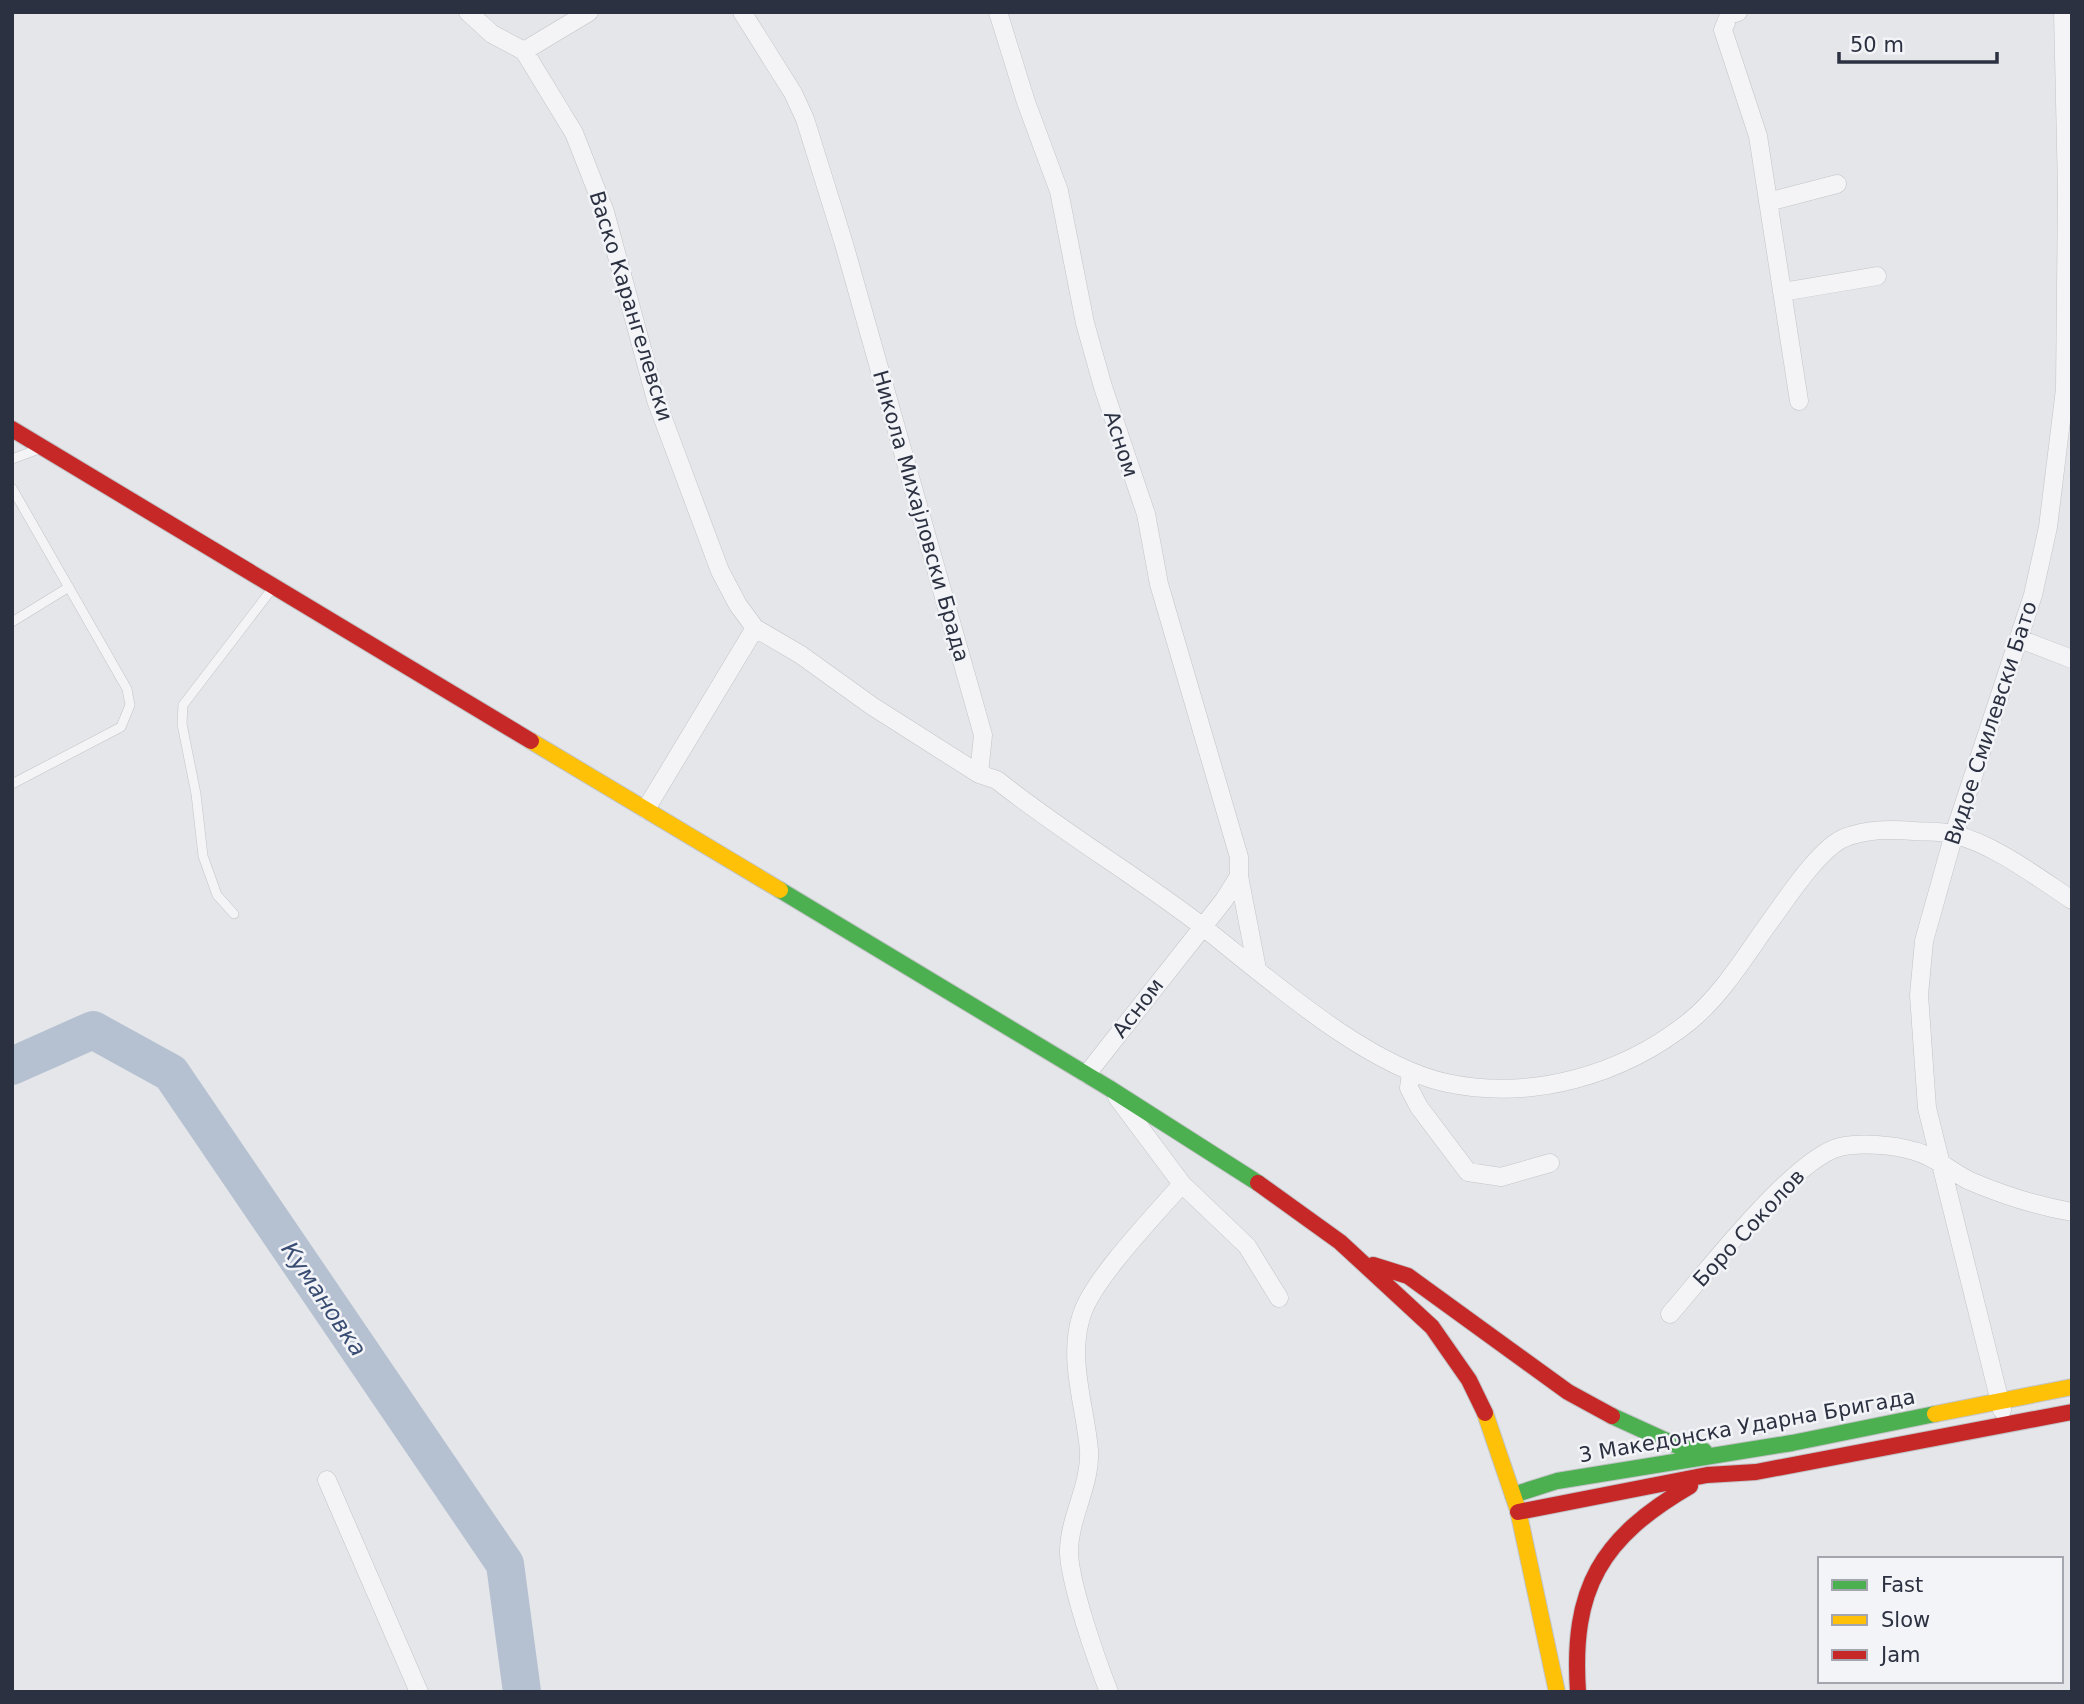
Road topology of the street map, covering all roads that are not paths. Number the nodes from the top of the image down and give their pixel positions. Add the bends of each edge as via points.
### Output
1 (468, 12) edge
2 (589, 12) edge
3 (742, 12) edge
4 (998, 12) edge
5 (1738, 12) edge
6 (2063, 12) edge
7 (524, 51) junction
8 (1837, 184) dead end
9 (2069, 189) edge
10 (1768, 202) junction
11 (1877, 276) dead end
12 (1782, 292) junction
13 (2068, 389) edge
14 (1799, 401) dead end
15 (12, 429) edge
16 (44, 447) junction
17 (12, 459) edge
18 (12, 488) edge
19 (275, 585) junction
20 (69, 587) junction
21 (12, 622) edge
22 (755, 628) junction
23 (2020, 639) junction
24 (2072, 659) edge
25 (979, 774) junction
26 (12, 784) edge
27 (646, 809) junction
28 (1954, 834) junction
29 (1239, 876) junction
30 (2072, 900) edge
31 (234, 914) dead end
32 (1202, 926) junction
33 (1257, 969) junction
34 (1411, 1072) junction
35 (1087, 1074) junction
36 (1109, 1087) junction
37 (1939, 1161) junction
38 (1550, 1163) dead end
39 (1182, 1184) junction
40 (2072, 1213) edge
41 (1368, 1263) junction
42 (1279, 1298) dead end
43 (1670, 1314) dead end
44 (2072, 1387) edge
45 (1999, 1400) junction
46 (2072, 1412) edge
47 (2006, 1424) junction
48 (1726, 1454) junction
49 (1707, 1475) junction
50 (327, 1480) dead end
51 (1513, 1495) junction
52 (1518, 1512) junction
53 (419, 1692) edge
54 (1109, 1692) edge
55 (1557, 1692) edge
56 (1578, 1692) edge

1 - 7 street via 492,34
2 - 7 street
3 - 25 street, Никола Михајловски Брада via 805,119 844,244 983,735
4 - 29 street, Асном via 1059,191 1086,323 1146,514 1159,584 1239,857
5 - 10 street via 1728,15 1723,30 1758,136
6 - 9 street, Видое Смилевски Бато
7 - 22 street, Васко Карангелевски via 574,133 605,212 656,400 720,571
8 - 10 street
9 - 13 street, Видое Смилевски Бато
10 - 12 street
11 - 12 street
12 - 14 street
13 - 23 street, Видое Смилевски Бато via 2048,527
15 - 16 main road
16 - 17 lane
16 - 19 main road
18 - 20 lane
19 - 27 main road
19 - 31 lane via 183,705 203,856 216,895
20 - 21 lane
20 - 26 lane via 127,689 131,705 121,727
22 - 25 street, Васко Карангелевски
22 - 27 street
23 - 24 street
23 - 28 street, Видое Смилевски Бато
25 - 32 street via 997,780
27 - 35 main road
28 - 30 street via 2016,863
28 - 34 street via 1883,828 1842,839 1815,863 1692,1019 1651,1048 1611,1066 1524,1090 1447,1083
28 - 37 street, Видое Смилевски Бато via 1924,941 1919,995 1927,1108
29 - 32 street, Асном
29 - 33 street, Асном
32 - 33 street
32 - 35 street, Асном
33 - 34 street via 1321,1019
34 - 38 street via 1409,1088 1419,1107 1468,1172 1501,1177
35 - 36 main road
36 - 39 street
36 - 41 main road
37 - 40 street, Боро Соколов via 1968,1180
37 - 43 street, Боро Соколов via 1888,1147 1840,1147 1811,1160
37 - 45 street, Видое Смилевски Бато
39 - 42 street via 1247,1246
39 - 54 street via 1100,1283 1083,1310 1075,1337 1089,1453 1069,1554
41 - 48 main road via 1409,1276 1568,1392 1636,1429 1680,1447
41 - 51 main road via 1445,1341 1493,1435
44 - 45 main road, 3 Македонска Ударна Бригада
45 - 47 street, Видое Смилевски Бато
45 - 48 main road, 3 Македонска Ударна Бригада
46 - 47 main road
47 - 49 main road via 1756,1472
48 - 51 main road, 3 Македонска Ударна Бригада via 1558,1481
49 - 52 main road
49 - 56 main road via 1654,1507 1626,1530 1609,1553 1585,1607 1576,1643
50 - 53 street
51 - 52 main road
52 - 55 main road

